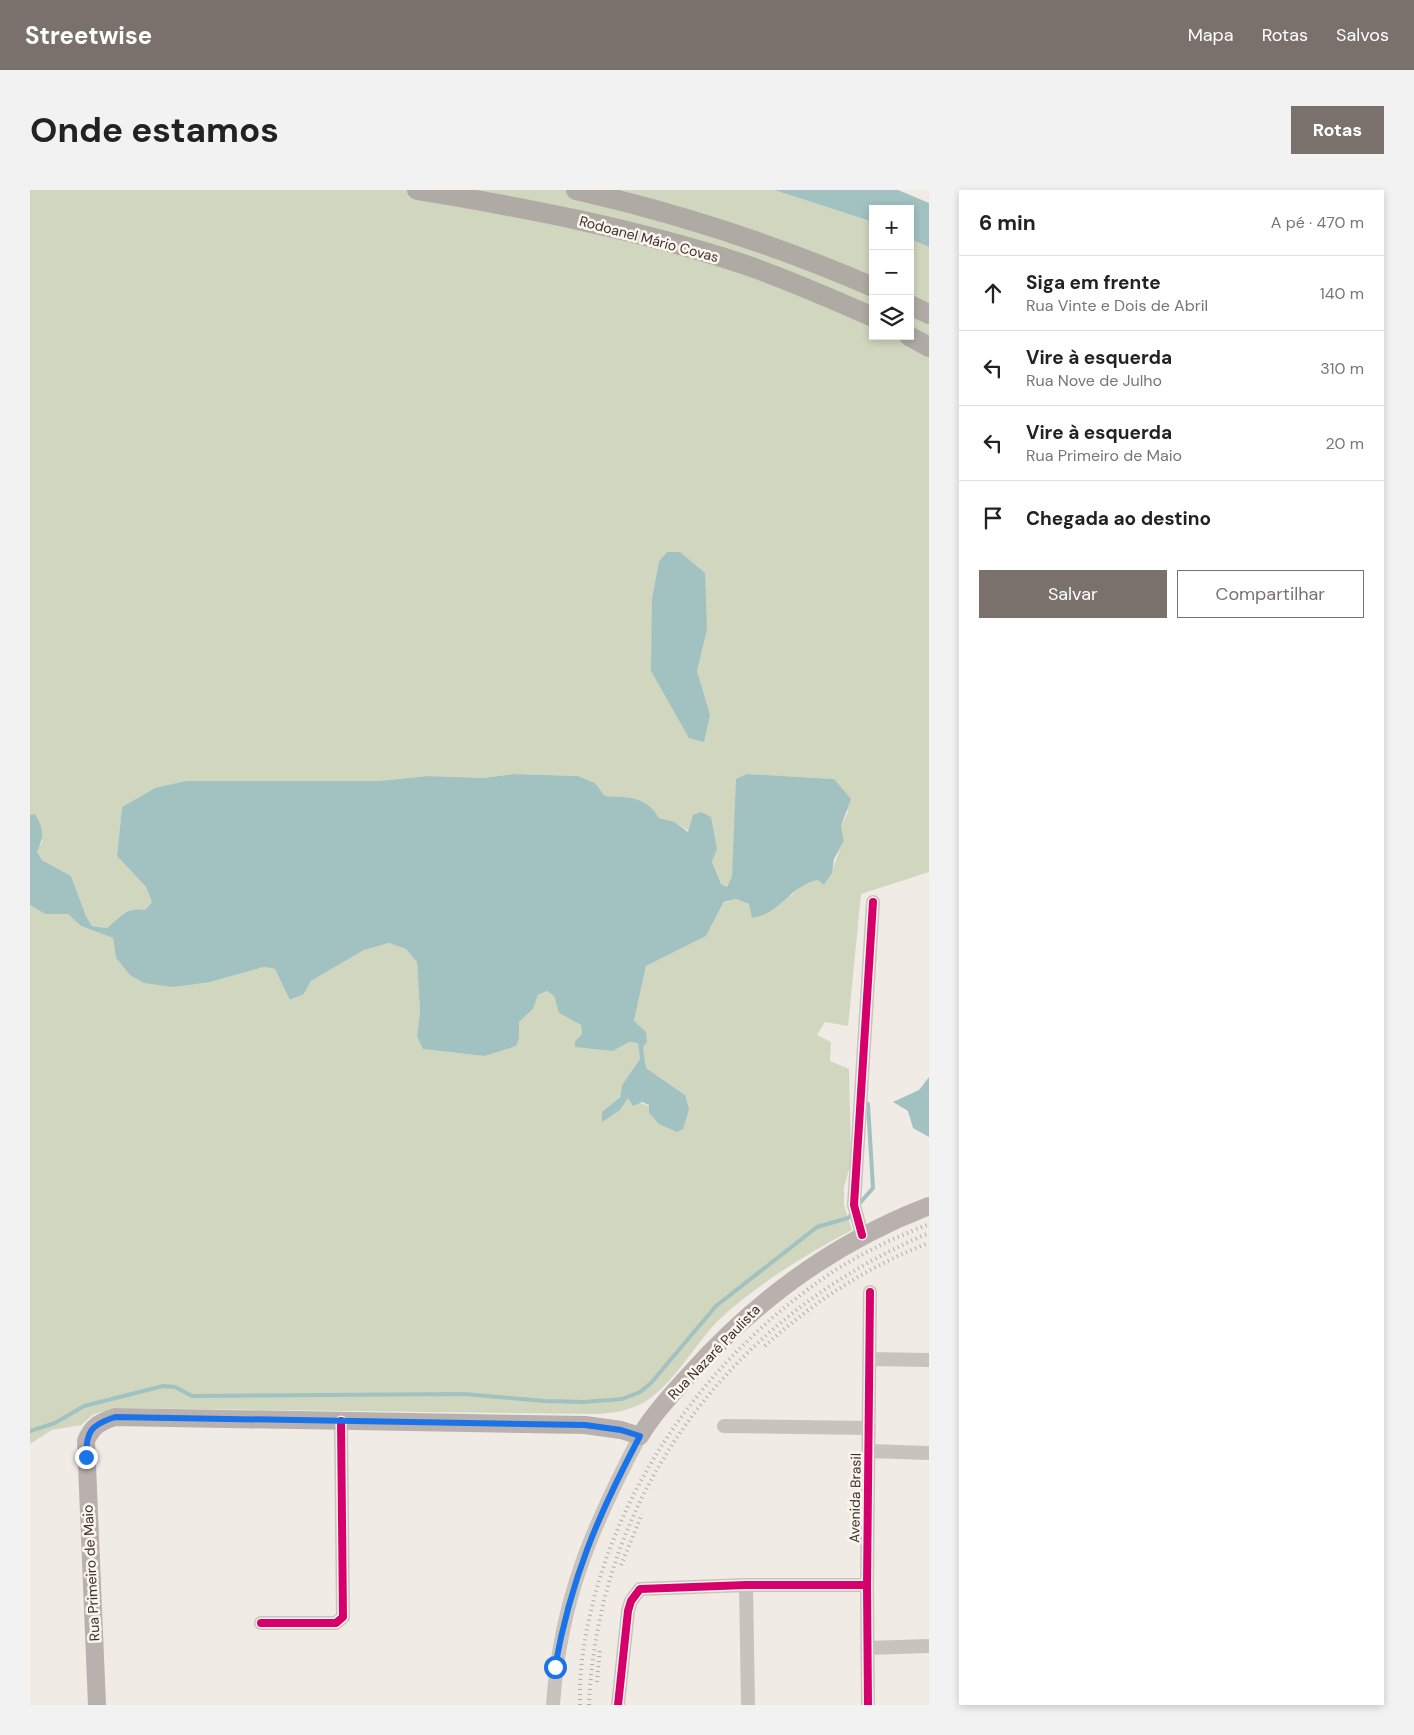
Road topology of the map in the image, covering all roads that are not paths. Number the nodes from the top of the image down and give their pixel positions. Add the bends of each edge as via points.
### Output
1 (417, 190) edge
2 (576, 190) edge
3 (869, 285) edge
4 (914, 307) edge
5 (929, 314) edge
6 (869, 315) edge
7 (914, 339) edge
8 (929, 347) edge
9 (873, 902) dead end
10 (929, 1206) edge
11 (860, 1229) junction
12 (870, 1292) dead end
13 (869, 1359) junction
14 (929, 1360) edge
15 (341, 1420) junction
16 (724, 1426) dead end
17 (869, 1428) junction
18 (640, 1436) junction
19 (869, 1451) junction
20 (929, 1453) edge
21 (746, 1585) junction
22 (867, 1585) junction
23 (261, 1622) dead end
24 (929, 1646) edge
25 (867, 1648) junction
26 (97, 1705) edge
27 (552, 1705) edge
28 (618, 1705) edge
29 (748, 1705) edge
30 (868, 1705) edge

1 - 6 highway, Rodoanel Mário Covas via 529,209 673,243 743,264
2 - 3 highway, Rodoanel Mário Covas via 736,232
4 - 5 highway
7 - 8 highway
9 - 11 street via 854,1205
10 - 11 main road, Rua Nazaré Paulista
11 - 18 main road, Rua Nazaré Paulista via 740,1321 657,1411
12 - 13 street, Avenida Brasil
13 - 14 street
13 - 17 street, Avenida Brasil
15 - 18 main road via 585,1425
15 - 23 street via 343,1617 336,1623
15 - 26 main road, Rua Primeiro de Maio via 115,1417 101,1421 91,1429 86,1441
16 - 17 street
17 - 19 street, Avenida Brasil
18 - 27 street via 608,1496 574,1582 555,1667
19 - 20 street
19 - 22 street, Avenida Brasil
21 - 22 street
21 - 28 street via 646,1588 636,1593 628,1611
21 - 29 street
22 - 25 street, Avenida Brasil
24 - 25 street
25 - 30 street, Avenida Brasil

